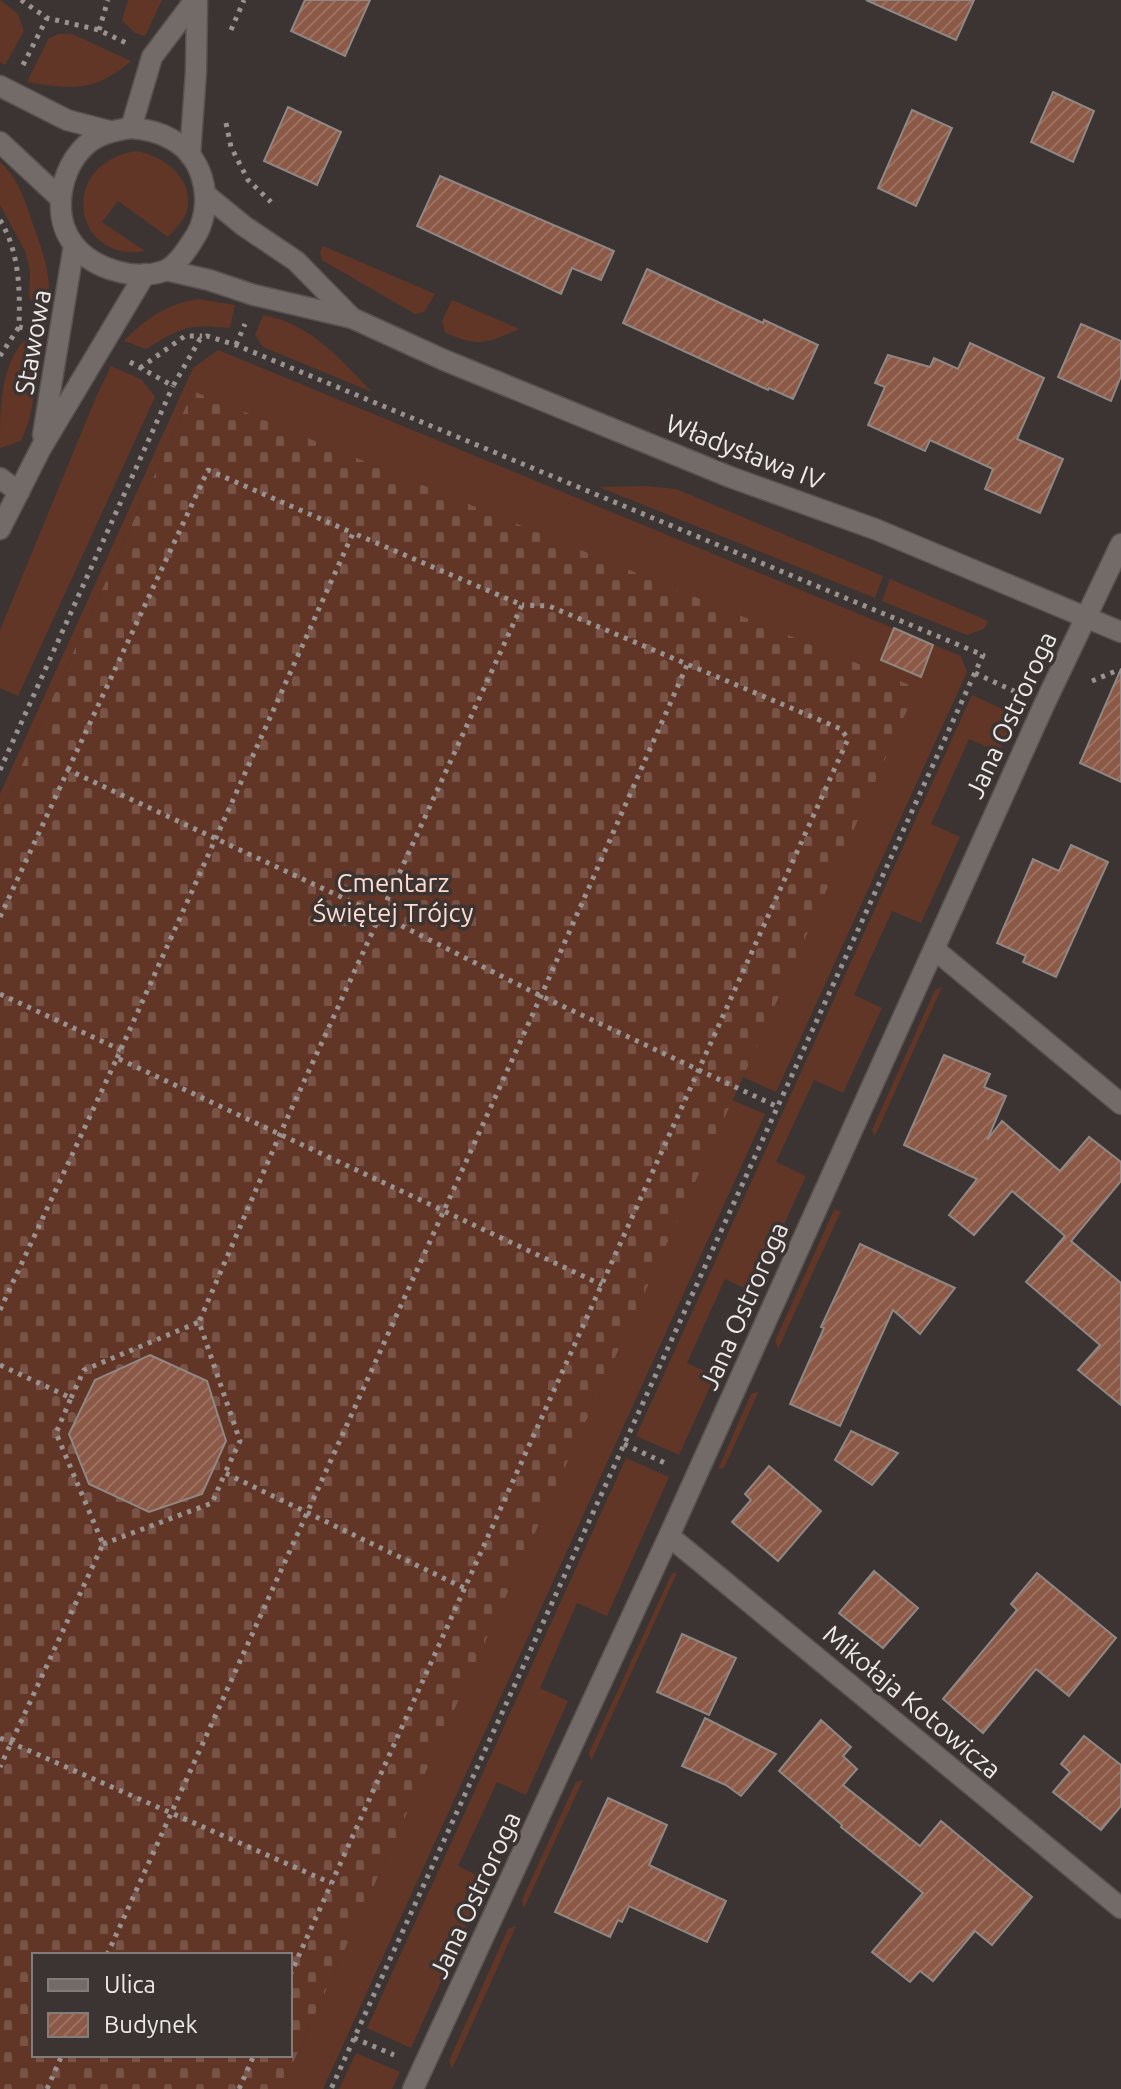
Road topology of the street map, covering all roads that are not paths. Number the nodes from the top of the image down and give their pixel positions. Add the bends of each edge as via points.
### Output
1 (196, 0) edge
2 (5, 88) edge
3 (131, 128) junction
4 (109, 131) junction
5 (0, 142) edge
6 (190, 155) junction
7 (206, 195) junction
8 (60, 198) junction
9 (74, 245) junction
10 (166, 270) junction
11 (145, 274) junction
12 (352, 318) junction
13 (41, 448) junction
14 (0, 478) edge
15 (19, 492) junction
16 (0, 529) edge
17 (1121, 544) edge
18 (1085, 617) junction
19 (1121, 632) edge
20 (934, 949) junction
21 (1121, 1104) edge
22 (669, 1536) junction
23 (1121, 1908) edge
24 (413, 2089) edge

1 - 3 street via 152,57
1 - 6 street
2 - 4 street via 67,120
3 - 4 street
3 - 6 street via 173,140
4 - 8 street via 87,144 71,163
5 - 8 street
6 - 7 street
7 - 10 street via 195,238
7 - 12 street, Władysława IV via 296,261
8 - 9 street
9 - 11 street via 94,262 119,272
9 - 13 street, Stawowa
10 - 11 street
10 - 12 street, Władysława IV
11 - 13 street, Stawowa
12 - 18 street, Władysława IV via 730,477 875,529
13 - 15 street, Stawowa
14 - 15 street
15 - 16 street, Stawowa
17 - 18 street, Jana Ostroroga
18 - 19 street, Władysława IV
18 - 20 street, Jana Ostroroga
20 - 21 street
20 - 22 street, Jana Ostroroga
22 - 23 street, Mikołaja Kotowicza
22 - 24 street, Jana Ostroroga

